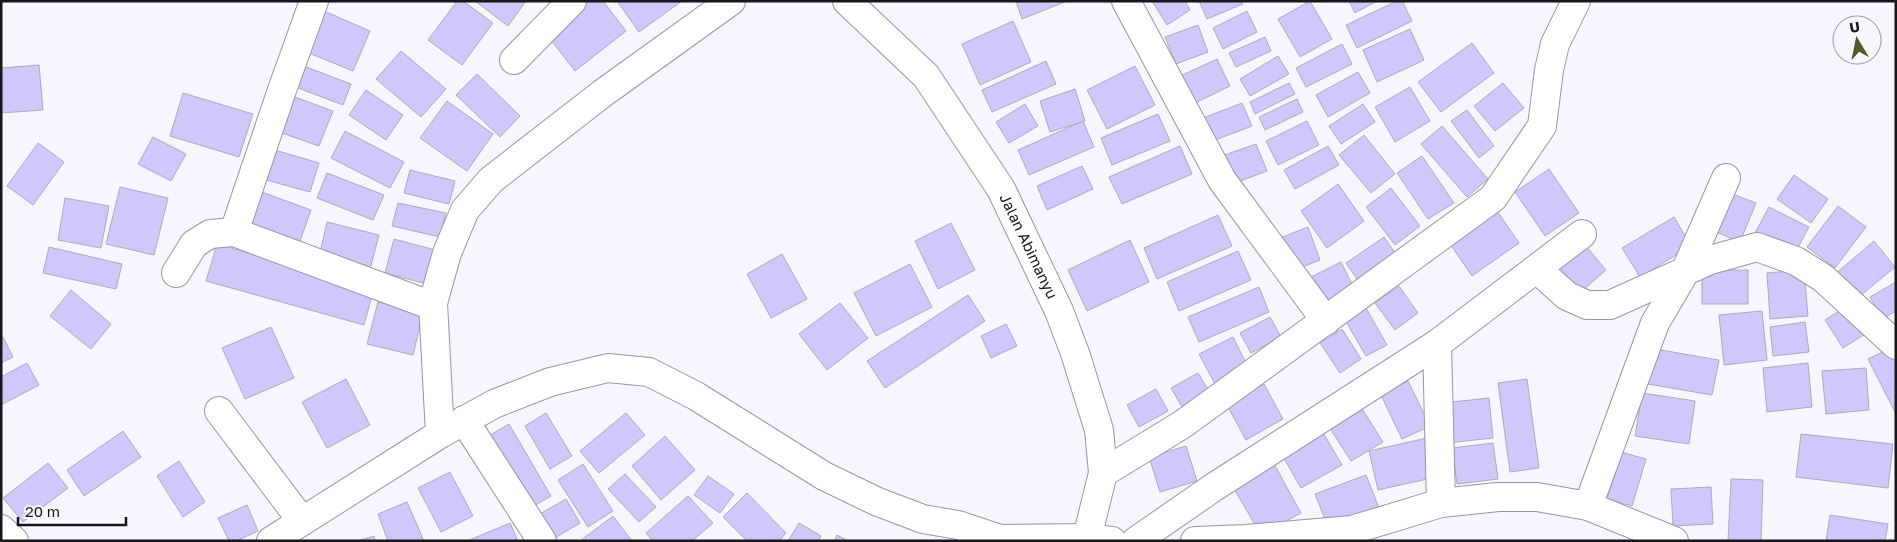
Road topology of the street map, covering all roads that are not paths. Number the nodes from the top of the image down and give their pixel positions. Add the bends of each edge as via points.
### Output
1 (314, 1) edge
2 (572, 1) edge
3 (731, 1) edge
4 (847, 1) edge
5 (1126, 1) edge
6 (1576, 1) edge
7 (514, 60) dead end
8 (1726, 178) dead end
9 (234, 232) junction
10 (1582, 234) dead end
11 (1537, 269) junction
12 (1685, 272) junction
13 (176, 273) dead end
14 (433, 303) junction
15 (1326, 321) junction
16 (1437, 344) junction
17 (1896, 346) edge
18 (219, 411) dead end
19 (464, 420) junction
20 (440, 434) junction
21 (1103, 472) junction
22 (1441, 503) junction
23 (1588, 506) junction
24 (1, 529) edge
25 (284, 532) edge
26 (1099, 539) edge
27 (1000, 540) edge
28 (1246, 540) edge
29 (14, 541) edge
30 (542, 541) edge
31 (1136, 541) edge
32 (1195, 541) edge
33 (1674, 541) edge

1 - 9 street
2 - 7 street
3 - 14 street via 490,180 465,210 447,254
4 - 21 street, Jalan Abimanyu via 926,76 1001,189 1059,310 1075,353 1099,430
5 - 15 street via 1222,180
6 - 15 street via 1555,44 1542,126 1493,198
8 - 12 street
9 - 13 street via 210,234 194,244
9 - 14 street via 422,302
10 - 11 street
11 - 12 street via 1567,296 1587,305 1610,305
11 - 16 street
12 - 17 street via 1710,260 1757,247 1796,261 1823,278
12 - 23 street via 1655,323
14 - 20 street
15 - 21 street via 1183,424
16 - 22 street
16 - 31 street
18 - 25 street
19 - 20 street
19 - 27 street via 494,404 550,382 608,368 649,372 696,396 824,476 871,499 923,519 958,525
19 - 30 street
20 - 25 street
21 - 26 street, Jalan Abimanyu
22 - 23 street via 1536,497
22 - 28 street via 1352,530
23 - 33 street
24 - 29 street
26 - 27 street
28 - 32 street

